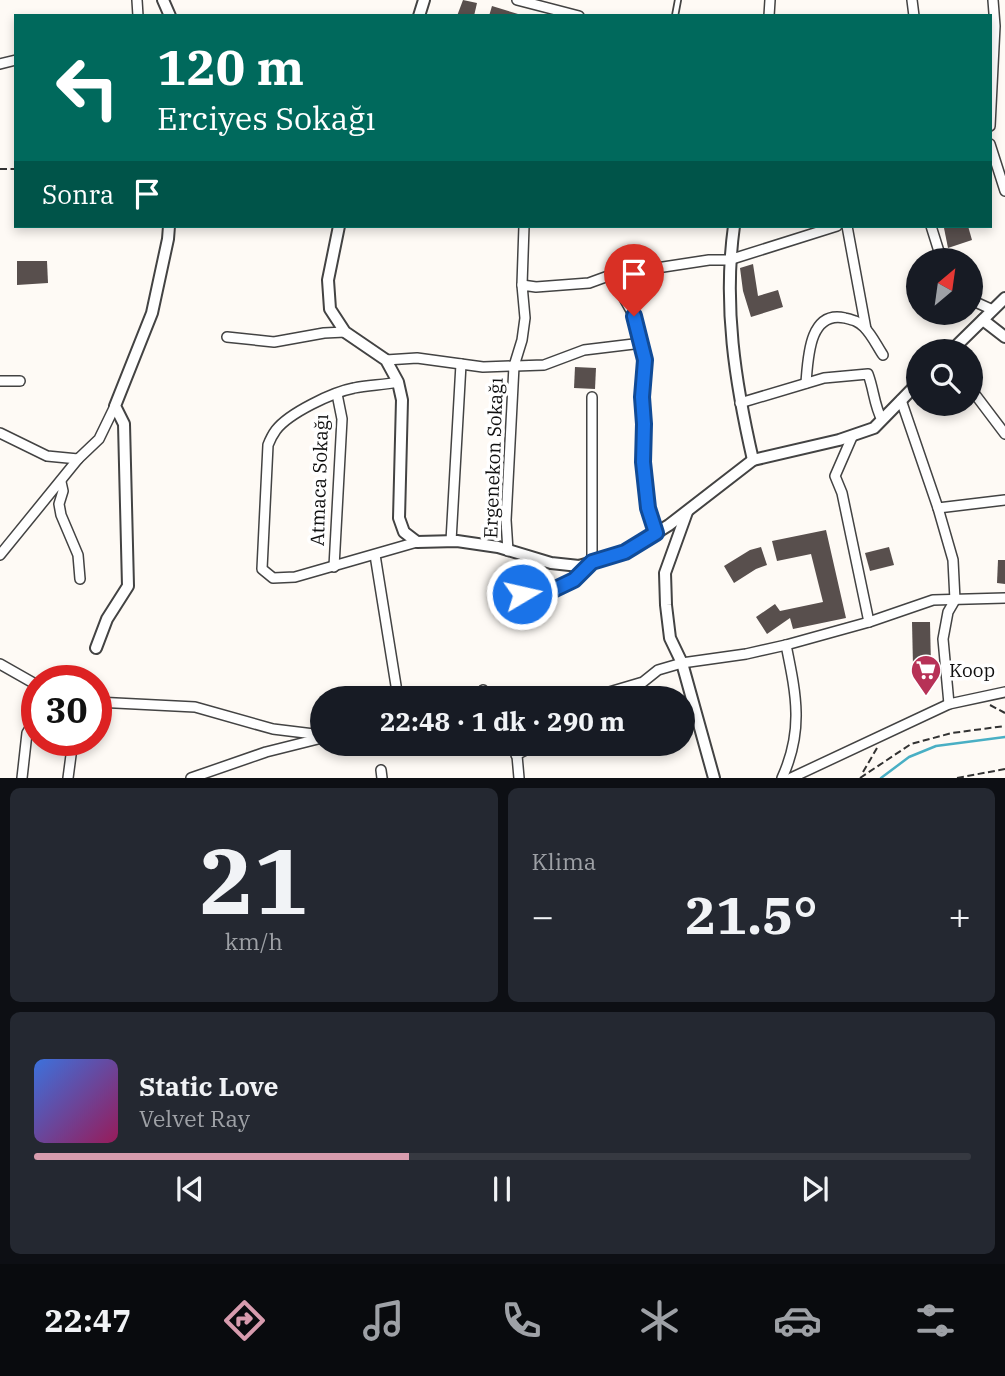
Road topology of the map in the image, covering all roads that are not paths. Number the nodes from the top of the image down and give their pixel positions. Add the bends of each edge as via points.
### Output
1 (517, 0) edge
2 (993, 0) edge
3 (571, 14) edge
4 (1005, 22) edge
5 (993, 27) edge
6 (992, 60) edge
7 (992, 150) edge
8 (1005, 191) edge
9 (169, 228) edge
10 (339, 228) edge
11 (524, 228) edge
12 (734, 228) edge
13 (831, 228) edge
14 (848, 228) edge
15 (932, 228) edge
16 (938, 248) edge
17 (729, 260) junction
18 (611, 275) junction
19 (522, 285) junction
20 (1005, 298) edge
21 (984, 306) edge
22 (993, 310) junction
23 (984, 319) edge
24 (984, 321) edge
25 (977, 326) edge
26 (866, 329) junction
27 (345, 332) junction
28 (227, 337) dead end
29 (1005, 337) edge
30 (963, 339) edge
31 (642, 343) junction
32 (883, 355) dead end
33 (386, 360) junction
34 (461, 364) junction
35 (514, 366) junction
36 (0, 381) edge
37 (20, 381) dead end
38 (398, 382) junction
39 (806, 383) junction
40 (337, 394) junction
41 (906, 395) edge
42 (592, 397) dead end
43 (901, 400) junction
44 (740, 403) junction
45 (983, 405) edge
46 (116, 407) junction
47 (881, 420) junction
48 (0, 433) edge
49 (1005, 435) edge
50 (852, 437) junction
51 (78, 459) junction
52 (753, 460) junction
53 (61, 482) junction
54 (1005, 500) edge
55 (938, 508) junction
56 (689, 510) junction
57 (656, 533) junction
58 (417, 541) junction
59 (451, 541) junction
60 (508, 551) junction
61 (1, 553) edge
62 (375, 555) junction
63 (592, 562) junction
64 (334, 567) junction
65 (80, 579) dead end
66 (522, 594) dead end
67 (1005, 598) edge
68 (955, 600) junction
69 (869, 622) junction
70 (786, 645) junction
71 (96, 648) dead end
72 (682, 663) junction
73 (0, 664) edge
74 (21, 676) edge
75 (396, 686) edge
76 (630, 686) edge
77 (1005, 691) edge
78 (112, 703) edge
79 (948, 704) junction
80 (310, 735) edge
81 (310, 740) edge
82 (24, 756) edge
83 (71, 756) edge
84 (516, 756) edge
85 (22, 778) edge
86 (68, 778) edge
87 (191, 778) edge
88 (519, 778) edge
89 (714, 778) edge
90 (782, 778) edge
91 (792, 778) edge

1 - 3 street
2 - 5 street
4 - 5 street
5 - 6 street
7 - 8 street
9 - 46 street via 152,313
10 - 27 street via 328,280 330,309
11 - 19 street, Ergenekon Sokağı
12 - 17 street
13 - 17 street
14 - 26 street
15 - 16 street
17 - 18 street
17 - 44 street via 730,336
18 - 19 street via 589,283
18 - 31 street via 634,316
19 - 35 street, Ergenekon Sokağı via 524,329
20 - 22 street
21 - 22 street
22 - 23 street
24 - 29 street
25 - 30 street
26 - 32 street
26 - 39 street via 856,320 835,316 823,320 808,358
27 - 28 street via 274,342
27 - 33 street
31 - 35 street via 584,350 544,365
31 - 57 street via 643,462
33 - 34 street via 417,358
33 - 38 street
34 - 35 street
34 - 59 street
35 - 60 street, Ergenekon Sokağı
36 - 37 street
38 - 40 street
38 - 58 street via 402,400 399,518 404,532
39 - 44 street
39 - 47 street via 868,374
40 - 64 street, Atmaca Sokağı via 342,419
40 - 64 street via 287,419 268,445 262,569 272,578
41 - 43 street
42 - 63 street
43 - 47 street
43 - 55 street
44 - 52 street
45 - 49 street
46 - 51 street via 99,439
46 - 71 street via 124,424 128,586 107,619
47 - 50 street
48 - 51 street via 47,456
50 - 52 street
50 - 69 street via 835,476
51 - 53 street
52 - 56 street
53 - 61 street
53 - 65 street via 61,515 78,555
54 - 55 street
55 - 68 street via 953,560
56 - 57 street
56 - 72 street via 665,573 670,638
57 - 63 street via 625,552
58 - 59 street
58 - 62 street
59 - 60 street
60 - 63 street via 551,563 579,566
62 - 64 street
62 - 75 street
63 - 66 street via 574,580 551,591
67 - 68 street
68 - 69 street via 933,600
68 - 79 street via 943,639
69 - 70 street
70 - 72 street
70 - 90 street via 798,708
72 - 76 street via 657,670
72 - 89 street
73 - 74 street
77 - 79 street
78 - 80 street via 195,707
79 - 91 street
81 - 87 street
82 - 85 street
83 - 86 street
84 - 88 street

